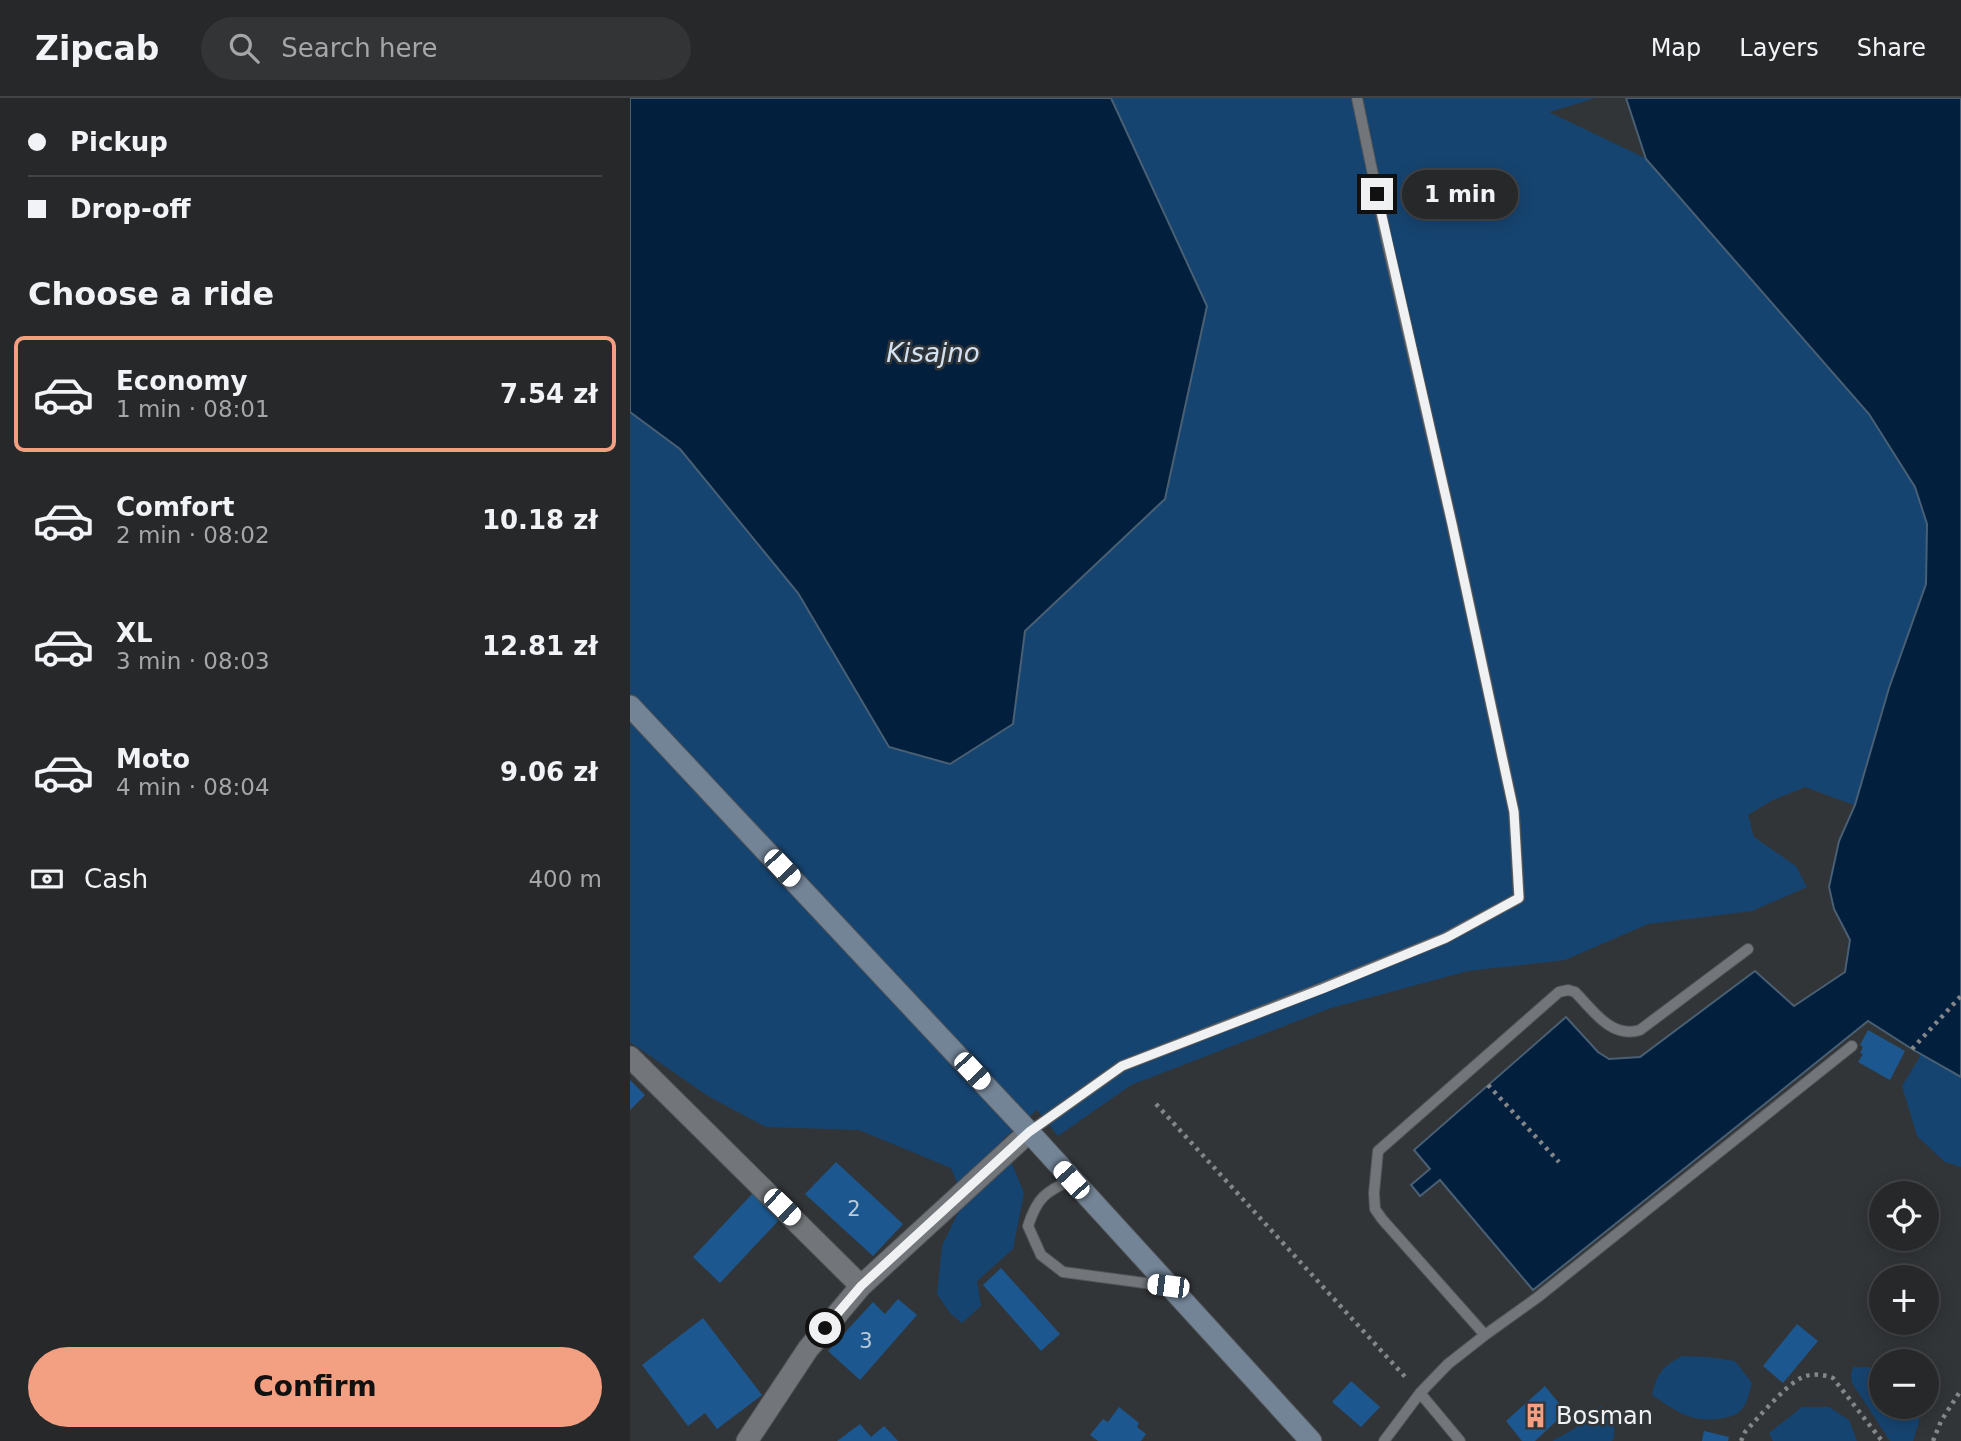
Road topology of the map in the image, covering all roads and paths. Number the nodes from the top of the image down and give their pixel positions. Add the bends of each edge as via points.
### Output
1 (1357, 98) edge
2 (630, 706) edge
3 (1748, 948) dead end
4 (1961, 996) edge
5 (1852, 1046) dead end
6 (1912, 1049) dead end
7 (630, 1057) edge
8 (1488, 1085) dead end
9 (1156, 1104) dead end
10 (1029, 1132) junction
11 (1559, 1162) dead end
12 (1071, 1180) junction
13 (861, 1286) junction
14 (1168, 1286) junction
15 (1485, 1335) junction
16 (1961, 1390) edge
17 (1420, 1393) junction
18 (747, 1441) edge
19 (1311, 1441) edge
20 (1384, 1441) edge
21 (1460, 1441) edge
22 (1741, 1441) edge
23 (1882, 1441) edge
24 (1933, 1441) edge

1 - 10 lane via 1514,812 1519,898 1446,938 1122,1066
2 - 10 main road
3 - 15 lane via 1633,1032 1610,1028 1575,992 1559,992 1378,1151 1375,1209
4 - 6 path
5 - 15 lane
7 - 13 street
8 - 11 path
9 - 17 path
10 - 12 main road
10 - 13 street
12 - 14 main road
12 - 14 lane via 1053,1188 1035,1205 1028,1226 1041,1255 1063,1272
13 - 18 street via 808,1349
14 - 19 main road
15 - 17 lane
16 - 24 path
17 - 20 lane
17 - 21 lane
22 - 23 path via 1790,1386 1801,1378 1822,1374 1833,1378

